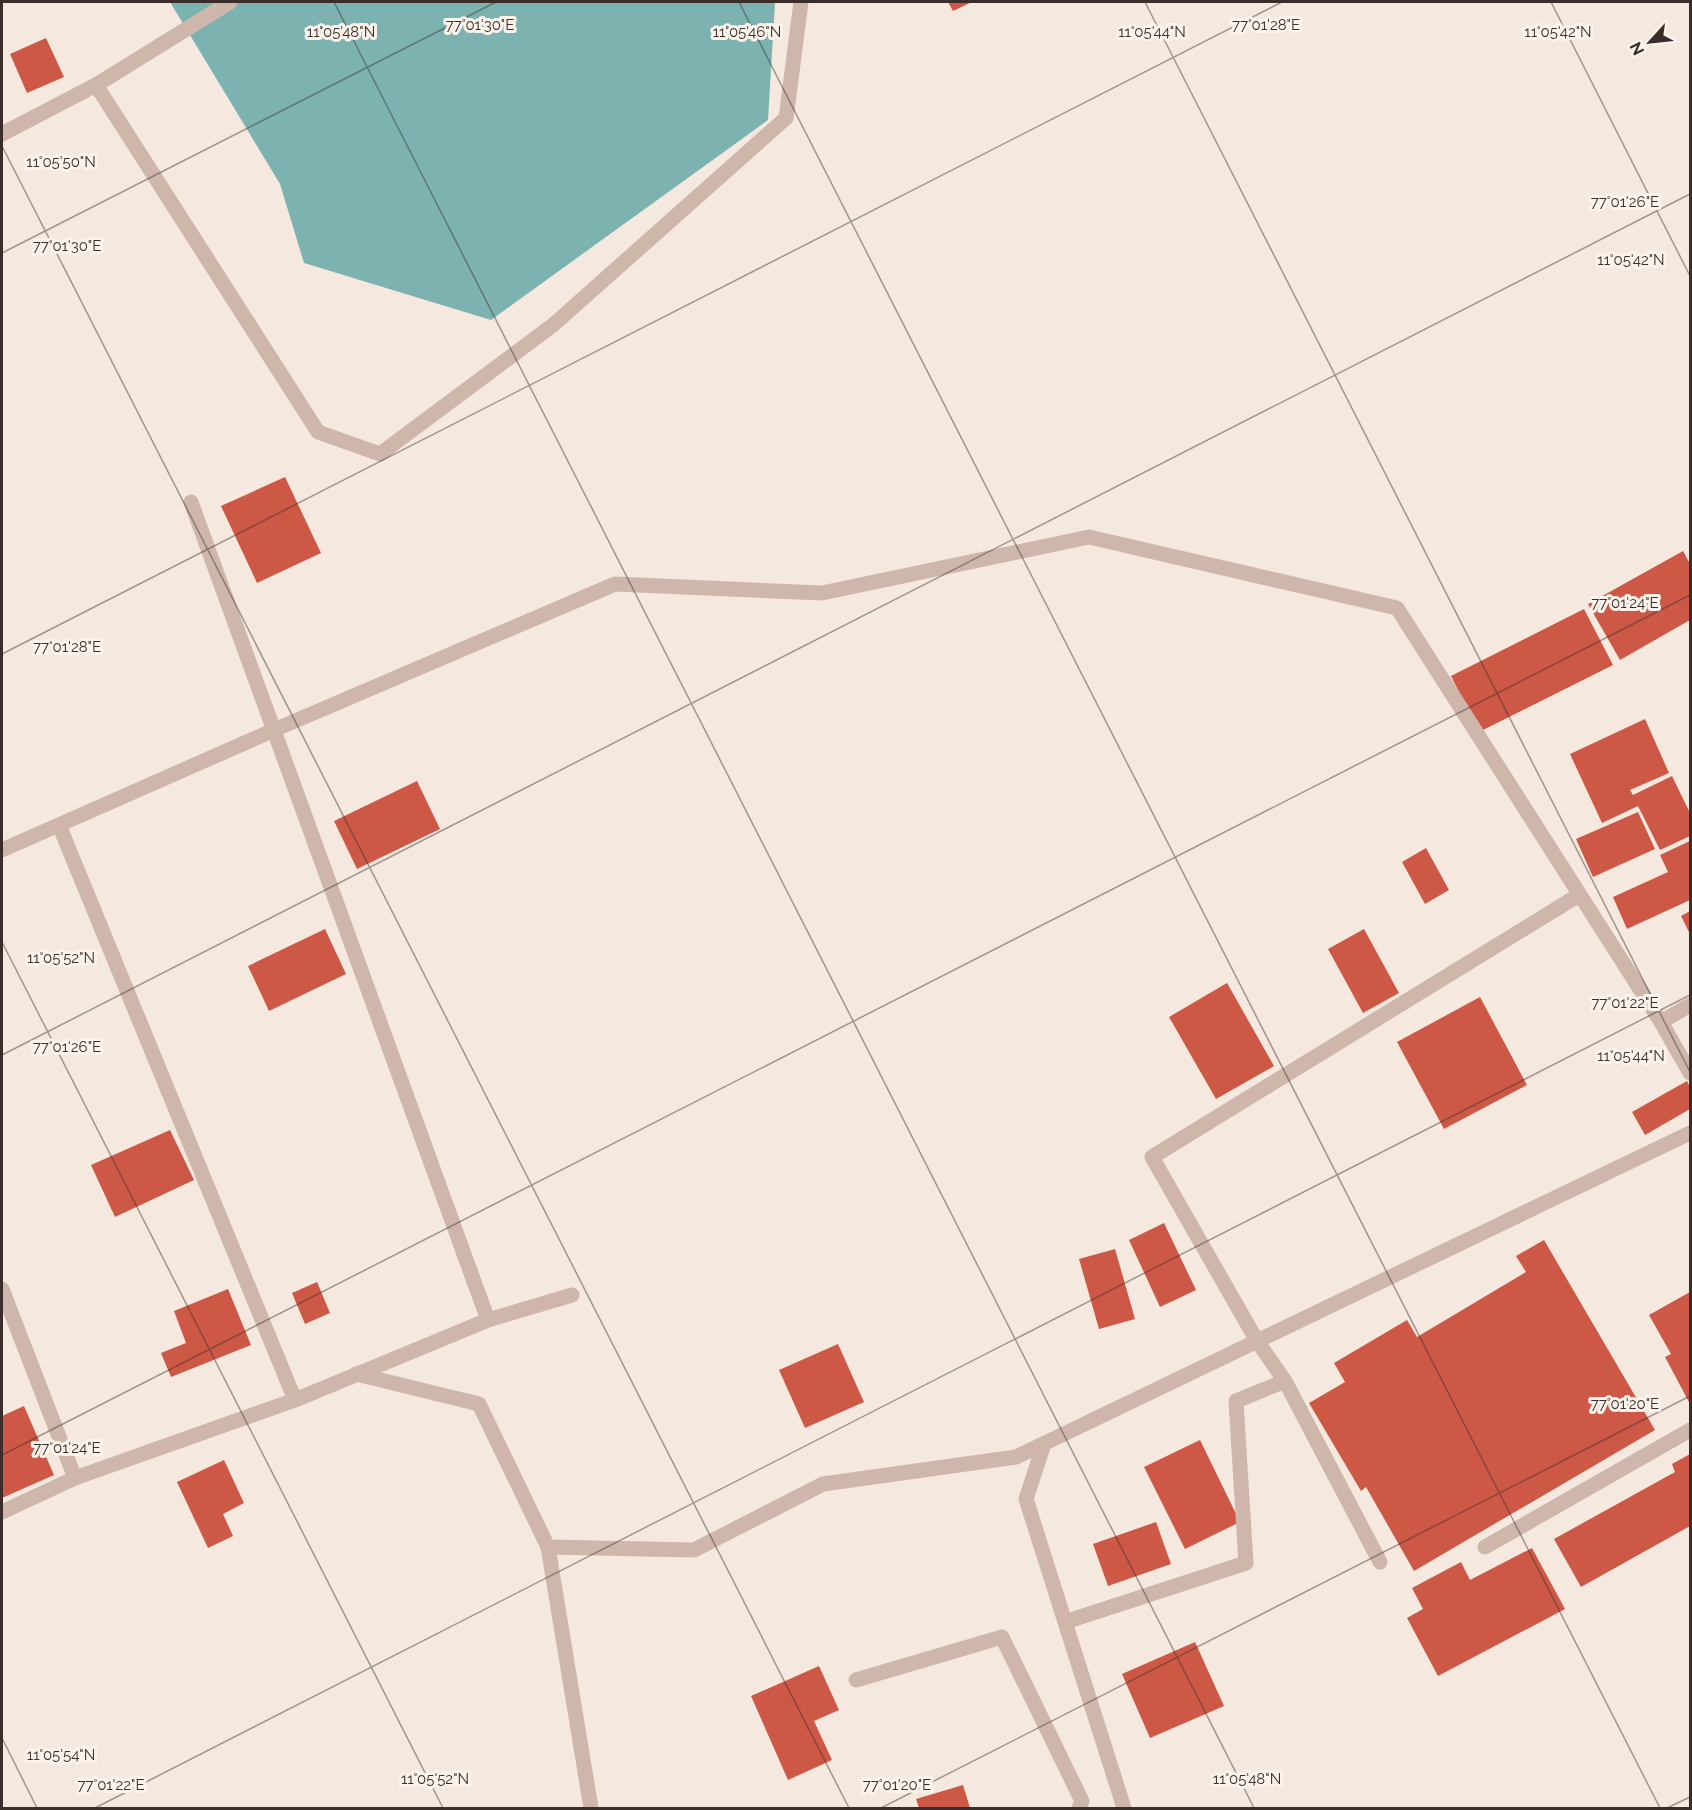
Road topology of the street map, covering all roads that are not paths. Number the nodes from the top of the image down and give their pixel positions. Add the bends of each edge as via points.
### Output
1 (230, 2) edge
2 (801, 2) edge
3 (96, 85) junction
4 (2, 134) edge
5 (191, 502) dead end
6 (274, 730) junction
7 (59, 825) junction
8 (2, 850) edge
9 (1579, 895) junction
10 (1690, 1005) edge
11 (1661, 1022) junction
12 (1690, 1073) edge
13 (1690, 1133) edge
14 (2, 1289) edge
15 (572, 1294) dead end
16 (488, 1320) junction
17 (1257, 1341) junction
18 (356, 1374) junction
19 (1285, 1381) junction
20 (295, 1400) junction
21 (1690, 1430) edge
22 (1044, 1444) junction
23 (75, 1479) junction
24 (2, 1512) edge
25 (548, 1547) junction
26 (1485, 1547) dead end
27 (1380, 1562) dead end
28 (1065, 1622) junction
29 (856, 1680) dead end
30 (591, 1809) edge
31 (1079, 1809) edge
32 (1124, 1809) edge

1 - 3 street
2 - 3 street via 786,118 553,325 380,454 318,432
3 - 4 street
5 - 6 street
6 - 7 street
6 - 9 street via 615,584 822,593 1089,537 1397,608
6 - 16 street
7 - 8 street
7 - 20 street
9 - 11 street
9 - 17 street via 1152,1157
10 - 11 street
11 - 12 street
13 - 17 street
14 - 23 street
15 - 16 street
16 - 18 street
17 - 19 street
17 - 22 street
18 - 20 street
18 - 25 street via 479,1404
19 - 27 street
19 - 28 street via 1236,1401 1246,1563
20 - 23 street
21 - 26 street
22 - 25 street via 1016,1457 823,1484 694,1550
22 - 28 street via 1026,1499
23 - 24 street
25 - 30 street
28 - 32 street
29 - 31 street via 1002,1637 1082,1802

